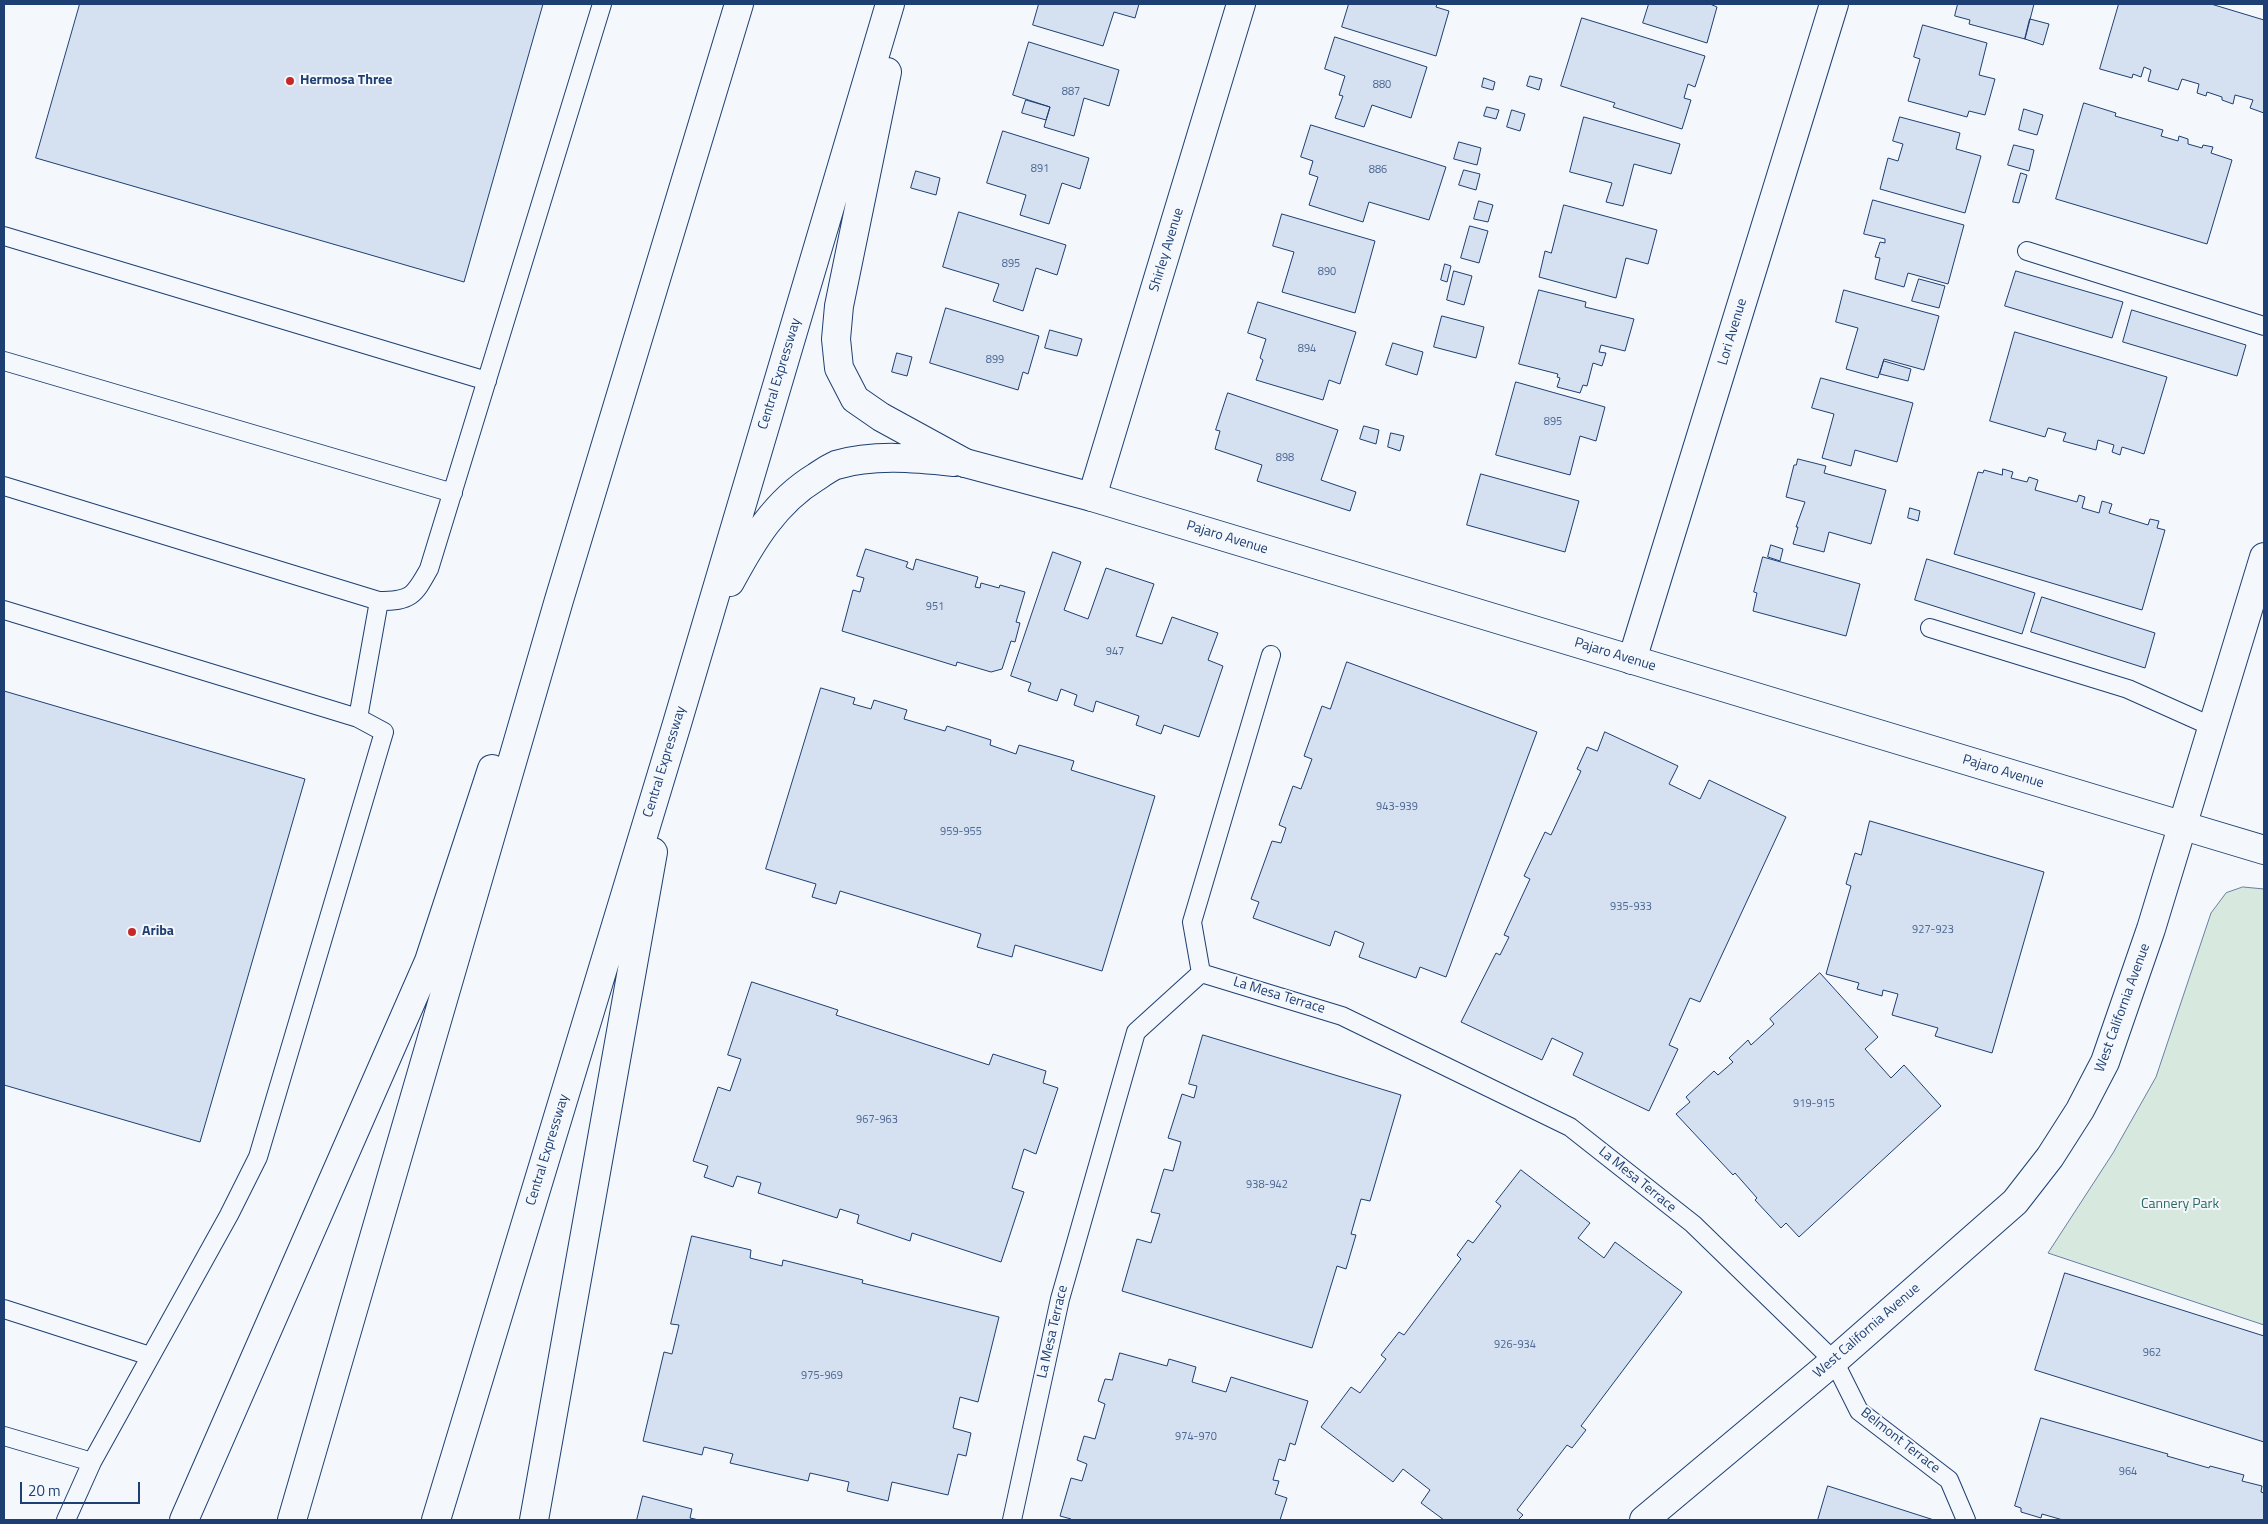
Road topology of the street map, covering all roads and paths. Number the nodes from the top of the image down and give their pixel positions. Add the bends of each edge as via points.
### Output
1 (602, 4) edge
2 (723, 4) edge
3 (740, 4) edge
4 (890, 4) edge
5 (901, 4) edge
6 (1241, 4) edge
7 (1834, 4) edge
8 (725, 50) junction
9 (4, 236) edge
10 (2027, 251) dead end
11 (2264, 326) edge
12 (4, 361) edge
13 (487, 381) junction
14 (965, 463) junction
15 (4, 486) edge
16 (453, 493) junction
17 (1092, 497) junction
18 (2264, 557) edge
19 (559, 600) junction
20 (379, 601) junction
21 (4, 610) edge
22 (1930, 628) dead end
23 (703, 631) junction
24 (1271, 655) dead end
25 (1632, 660) junction
26 (358, 718) junction
27 (676, 727) junction
28 (2213, 727) junction
29 (2184, 826) junction
30 (2264, 850) edge
31 (1201, 973) junction
32 (4, 1309) edge
33 (150, 1356) junction
34 (1834, 1362) junction
35 (4, 1436) edge
36 (92, 1462) junction
37 (66, 1520) edge
38 (184, 1520) edge
39 (292, 1520) edge
40 (436, 1520) edge
41 (534, 1520) edge
42 (1012, 1520) edge
43 (1644, 1520) edge
44 (1966, 1520) edge

1 - 13 lane
2 - 8 main road
3 - 8 main road
4 - 23 main road, Central Expressway
5 - 14 main road via 839,306 836,339 839,368 855,399
6 - 17 main road, Shirley Avenue
7 - 25 main road, Lori Avenue
8 - 19 main road
9 - 13 lane
10 - 11 lane
12 - 16 lane
13 - 16 lane
14 - 17 main road, Pajaro Avenue
14 - 23 main road via 910,458 866,460 834,466 805,484 778,506 751,542
15 - 20 lane
16 - 20 lane via 430,570 418,591 400,601
17 - 25 main road, Pajaro Avenue
18 - 28 main road, West California Avenue
19 - 38 main road via 486,785 429,961
19 - 39 main road
20 - 26 lane
21 - 26 lane
22 - 28 lane via 2128,689
23 - 27 main road, Central Expressway
24 - 31 lane via 1192,922
25 - 29 main road, Pajaro Avenue
26 - 33 lane via 384,732 258,1157
27 - 40 main road, Central Expressway
27 - 41 main road
28 - 29 main road, West California Avenue
29 - 30 main road, Pajaro Avenue
29 - 34 main road, West California Avenue via 2105,1062 2050,1157 2015,1202
31 - 34 lane, La Mesa Terrace via 1342,1016 1570,1127 1692,1224
31 - 42 lane, La Mesa Terrace via 1136,1032 1060,1299
32 - 33 lane
33 - 36 lane
34 - 43 main road, West California Avenue
34 - 44 lane, Belmont Terrace via 1859,1411 1949,1480
35 - 36 lane
36 - 37 lane

